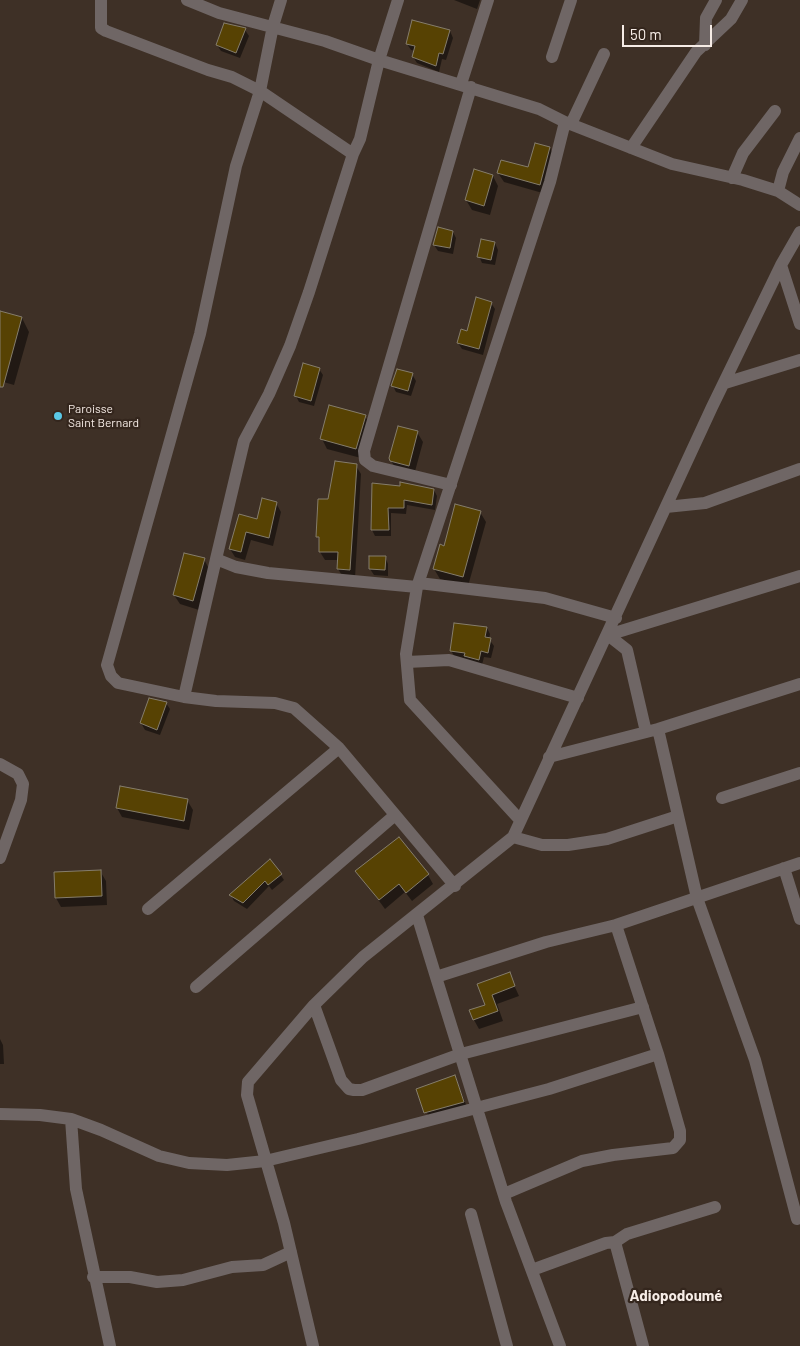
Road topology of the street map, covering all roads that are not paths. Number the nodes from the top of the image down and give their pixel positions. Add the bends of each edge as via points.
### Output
1 (101, 0) edge
2 (187, 0) edge
3 (281, 0) edge
4 (398, 0) edge
5 (488, 0) edge
6 (571, 0) edge
7 (716, 0) edge
8 (742, 0) edge
9 (273, 26) junction
10 (705, 45) junction
11 (604, 54) dead end
12 (552, 57) dead end
13 (379, 60) junction
14 (466, 86) junction
15 (260, 91) junction
16 (775, 110) dead end
17 (568, 123) junction
18 (800, 138) edge
19 (631, 148) junction
20 (353, 154) junction
21 (732, 178) junction
22 (778, 191) junction
23 (800, 205) edge
24 (800, 232) edge
25 (781, 265) junction
26 (800, 324) edge
27 (800, 360) edge
28 (725, 383) junction
29 (800, 469) edge
30 (451, 485) junction
31 (666, 507) junction
32 (216, 559) junction
33 (800, 576) edge
34 (418, 585) junction
35 (616, 618) junction
36 (608, 634) junction
37 (407, 662) junction
38 (800, 684) edge
39 (184, 697) junction
40 (578, 698) junction
41 (652, 730) junction
42 (340, 748) junction
43 (549, 757) junction
44 (0, 764) edge
45 (800, 773) edge
46 (722, 798) dead end
47 (395, 815) junction
48 (678, 816) junction
49 (520, 820) junction
50 (513, 837) junction
51 (0, 858) edge
52 (800, 863) edge
53 (784, 868) junction
54 (455, 886) junction
55 (696, 898) junction
56 (148, 909) dead end
57 (417, 915) junction
58 (800, 919) edge
59 (616, 925) junction
60 (436, 977) junction
61 (196, 987) dead end
62 (314, 1005) junction
63 (643, 1008) junction
64 (461, 1054) junction
65 (658, 1054) junction
66 (477, 1107) junction
67 (0, 1114) edge
68 (72, 1119) junction
69 (265, 1161) junction
70 (504, 1194) junction
71 (715, 1207) dead end
72 (471, 1214) dead end
73 (797, 1219) dead end
74 (615, 1242) junction
75 (291, 1252) junction
76 (532, 1270) junction
77 (94, 1277) junction
78 (110, 1346) edge
79 (313, 1346) edge
80 (507, 1346) edge
81 (560, 1346) edge
82 (643, 1346) edge

1 - 15 street via 101,28 106,31 232,77
2 - 9 street via 219,13
3 - 9 street
4 - 13 street
5 - 14 street
6 - 12 street
7 - 10 street via 706,18
8 - 10 street via 731,19
9 - 13 street
9 - 15 street
10 - 19 street via 696,52
11 - 17 street
13 - 14 street
13 - 20 street via 360,139
14 - 17 street via 539,108
14 - 30 street via 364,451 366,460 373,466
15 - 20 street
15 - 39 street via 236,166 200,334 107,665 118,683
16 - 21 street via 743,153
17 - 19 street
17 - 30 street
18 - 22 street via 783,172
19 - 21 street via 672,164
20 - 32 street via 290,346 270,394 244,441
21 - 22 street
22 - 23 street
24 - 25 street
25 - 26 street
25 - 28 street
27 - 28 street
28 - 31 street
29 - 31 street via 705,503
30 - 34 street
31 - 35 street
32 - 34 street via 236,567 268,573
32 - 39 street
33 - 36 street
34 - 35 street via 545,598
34 - 37 street
35 - 36 street
36 - 40 street
36 - 41 street via 626,650
37 - 40 street via 449,660
37 - 49 street via 410,700
38 - 41 street
39 - 42 street via 275,703 294,708
40 - 43 street
41 - 43 street
41 - 48 street
42 - 47 street
42 - 56 street
43 - 49 street
44 - 51 street via 18,774 23,784 21,800
45 - 46 street
47 - 54 street
47 - 61 street
48 - 50 street via 607,839 568,844 542,845
48 - 55 street
49 - 50 street
50 - 54 street
52 - 53 street
53 - 55 street
53 - 58 street
54 - 57 street
55 - 59 street
55 - 73 street via 755,1060
57 - 60 street
57 - 62 street via 363,957
59 - 60 street via 546,942
59 - 63 street
60 - 64 street
62 - 64 street via 341,1080 349,1089 362,1090
62 - 69 street via 248,1082 247,1095
63 - 64 street
63 - 65 street
64 - 66 street
65 - 66 street via 549,1089
65 - 70 street via 680,1131 678,1145 582,1161
66 - 69 street via 358,1140
66 - 70 street
67 - 68 street via 40,1114
68 - 69 street via 159,1156 189,1163 227,1165
68 - 77 street via 76,1189
69 - 75 street
70 - 76 street
71 - 74 street via 627,1234
72 - 80 street
74 - 76 street
74 - 82 street
75 - 77 street via 263,1264 232,1267 183,1280 158,1282 130,1277
75 - 79 street
76 - 81 street
77 - 78 street

